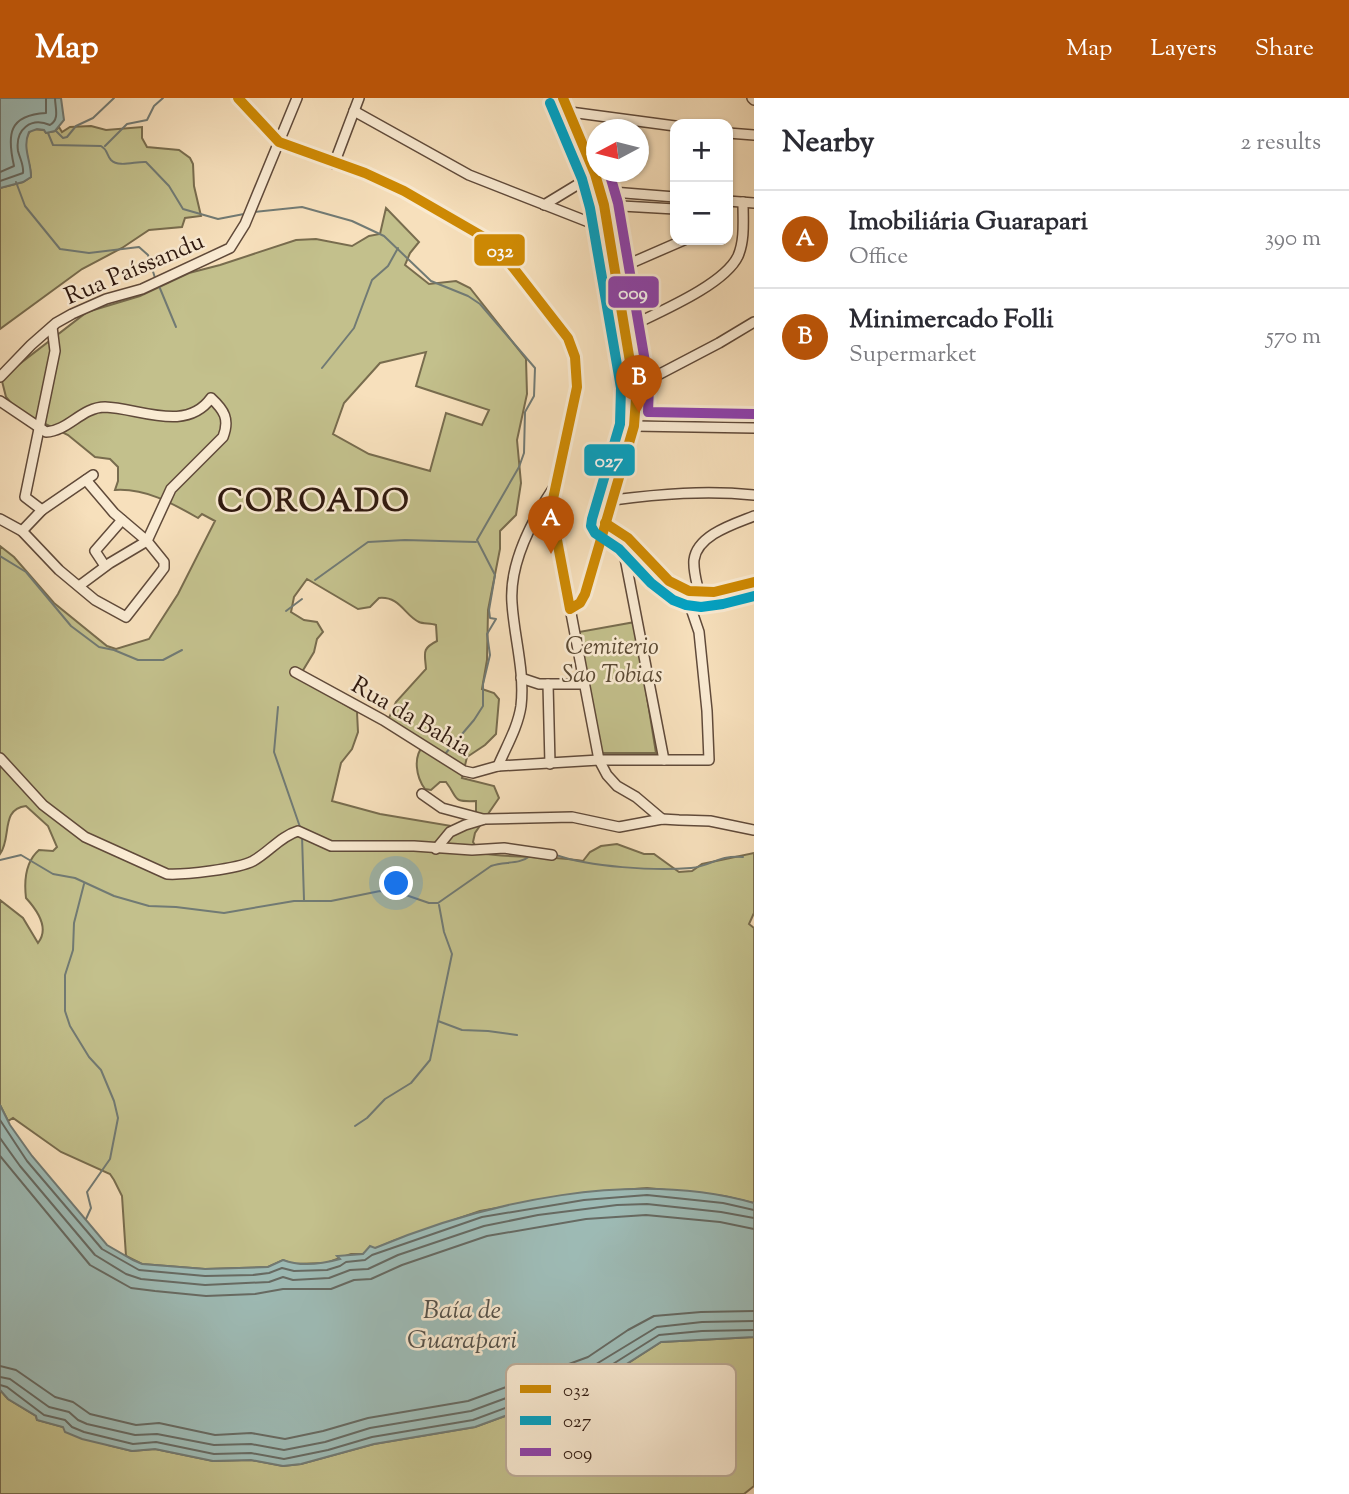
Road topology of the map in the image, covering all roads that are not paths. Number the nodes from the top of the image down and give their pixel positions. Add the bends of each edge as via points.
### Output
1 (238, 98) edge
2 (297, 98) edge
3 (359, 98) edge
4 (563, 98) edge
5 (354, 111) junction
6 (570, 112) junction
7 (670, 125) edge
8 (733, 133) edge
9 (754, 135) edge
10 (279, 142) junction
11 (586, 152) edge
12 (334, 164) junction
13 (586, 179) edge
14 (597, 182) edge
15 (600, 191) junction
16 (656, 195) junction
17 (670, 196) edge
18 (733, 201) edge
19 (743, 202) junction
20 (754, 203) edge
21 (544, 205) junction
22 (604, 205) junction
23 (656, 208) junction
24 (670, 209) edge
25 (608, 230) junction
26 (672, 245) edge
27 (615, 270) junction
28 (754, 322) edge
29 (52, 327) junction
30 (625, 329) junction
31 (0, 377) edge
32 (635, 387) junction
33 (0, 401) edge
34 (39, 426) junction
35 (634, 426) junction
36 (754, 428) edge
37 (556, 483) junction
38 (754, 495) edge
39 (613, 500) junction
40 (42, 510) junction
41 (754, 516) edge
42 (0, 519) edge
43 (122, 520) junction
44 (605, 523) junction
45 (22, 531) junction
46 (620, 532) junction
47 (147, 541) junction
48 (105, 566) junction
49 (754, 582) edge
50 (79, 586) junction
51 (685, 591) junction
52 (699, 593) junction
53 (570, 609) junction
54 (295, 672) dead end
55 (521, 678) junction
56 (548, 684) junction
57 (583, 684) junction
58 (0, 758) edge
59 (599, 760) junction
60 (664, 760) junction
61 (550, 764) junction
62 (498, 766) junction
63 (422, 794) dead end
64 (485, 819) junction
65 (662, 819) junction
66 (754, 830) edge
67 (436, 849) junction
68 (552, 855) dead end

1 - 10 street
2 - 10 street, Rua Paíssandu
3 - 5 street
4 - 6 street
5 - 12 street
5 - 21 street via 469,175
6 - 7 street
6 - 11 street
8 - 9 street
10 - 12 street
10 - 29 street, Rua Paíssandu via 230,248 142,289 83,309
12 - 37 street via 404,191 494,243 568,338 577,387
13 - 21 street
14 - 15 street
15 - 16 street
15 - 22 street
16 - 17 street
16 - 23 street
18 - 19 street
19 - 20 street
19 - 30 street via 741,247 723,276
21 - 25 street
22 - 23 street
22 - 25 street
23 - 24 street
25 - 27 street
26 - 27 street
27 - 30 street
28 - 32 street
29 - 31 street, Rua Paíssandu
29 - 34 street via 55,351
30 - 32 street
32 - 35 street
33 - 34 street
34 - 40 street via 25,497
34 - 47 street via 53,432 104,407 159,416 196,412 211,398 219,405 226,417 223,437 171,489
35 - 36 street
35 - 39 street
37 - 53 street via 554,524
37 - 55 street via 517,560 511,599
38 - 39 street via 670,493
39 - 44 street
40 - 43 street via 90,478
40 - 45 street
41 - 52 street via 699,546 694,564
42 - 45 street
43 - 47 street
43 - 48 street via 95,551
44 - 46 street
44 - 53 street via 585,594
45 - 50 street
46 - 51 street
46 - 60 street
47 - 48 street
47 - 50 street via 164,568 126,617
48 - 50 street
49 - 52 street
51 - 52 street
51 - 60 street, Rua da Bahia via 699,632 709,760
53 - 57 street
54 - 62 street, Rua da Bahia via 464,771
55 - 56 street
55 - 62 street via 516,725
56 - 57 street
56 - 61 street
57 - 59 street
58 - 67 street via 43,805 85,837 167,874 253,862 298,831 331,846
59 - 60 street, Rua da Bahia
59 - 61 street, Rua da Bahia
59 - 65 street via 617,786
61 - 62 street, Rua da Bahia
63 - 64 street via 442,808
64 - 65 street via 572,817 618,827
64 - 67 street via 450,832
65 - 66 street via 710,821
67 - 68 street via 504,848

